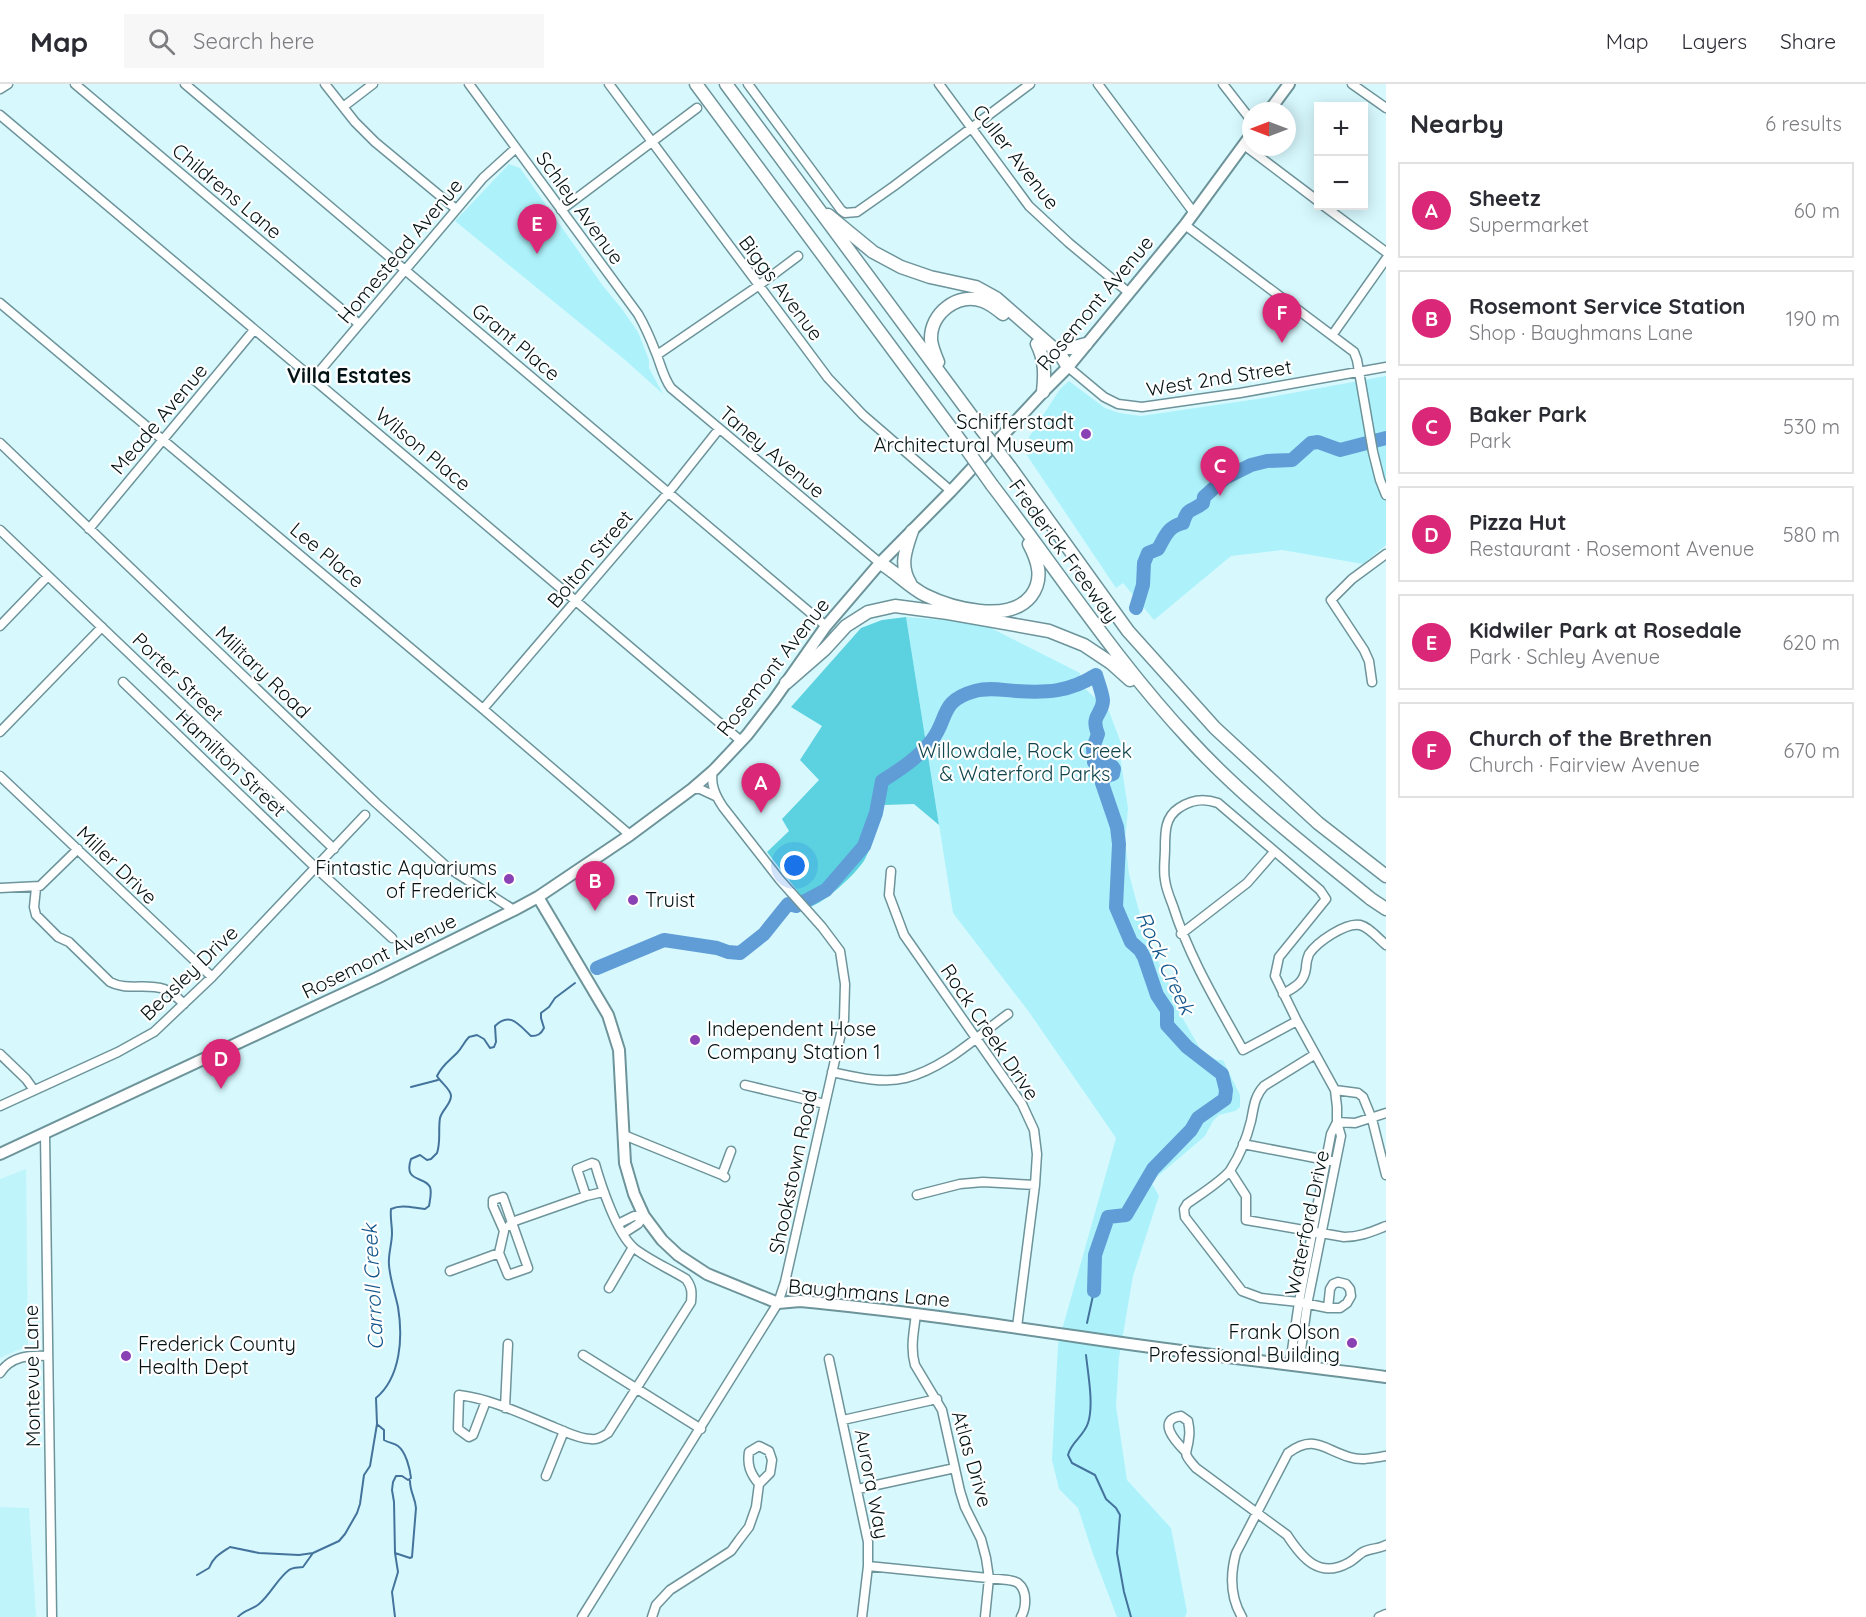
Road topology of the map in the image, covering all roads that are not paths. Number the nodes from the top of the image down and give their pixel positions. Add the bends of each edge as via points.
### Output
1 (8, 84) edge
2 (75, 84) edge
3 (186, 84) edge
4 (325, 84) edge
5 (374, 84) edge
6 (469, 84) edge
7 (609, 84) edge
8 (696, 84) edge
9 (726, 84) edge
10 (748, 84) edge
11 (939, 84) edge
12 (1030, 84) edge
13 (1098, 84) edge
14 (1223, 84) edge
15 (1289, 84) edge
16 (1352, 84) edge
17 (0, 89) edge
18 (1276, 102) edge
19 (342, 107) junction
20 (697, 108) dead end
21 (1242, 108) edge
22 (1386, 108) edge
23 (0, 114) edge
24 (971, 129) junction
25 (652, 142) junction
26 (516, 148) junction
27 (1242, 148) edge
28 (1259, 156) edge
29 (1314, 198) edge
30 (817, 207) junction
31 (456, 209) junction
32 (561, 210) junction
33 (1329, 210) edge
34 (1194, 213) junction
35 (1185, 225) junction
36 (1386, 252) edge
37 (798, 256) dead end
38 (1386, 259) edge
39 (406, 270) junction
40 (758, 286) junction
41 (1128, 292) junction
42 (0, 303) edge
43 (358, 324) junction
44 (254, 330) junction
45 (1333, 334) junction
46 (1037, 344) junction
47 (1086, 344) junction
48 (1053, 348) junction
49 (657, 355) junction
50 (1068, 367) junction
51 (1386, 367) edge
52 (1359, 372) junction
53 (313, 379) junction
54 (948, 382) junction
55 (1043, 392) junction
56 (719, 429) junction
57 (164, 439) junction
58 (0, 443) edge
59 (951, 491) junction
60 (668, 492) junction
61 (1386, 495) edge
62 (1005, 502) junction
63 (89, 529) junction
64 (0, 530) edge
65 (912, 531) junction
66 (1386, 554) edge
67 (880, 563) junction
68 (48, 576) junction
69 (912, 587) junction
70 (576, 600) junction
71 (948, 613) junction
72 (0, 626) edge
73 (826, 626) junction
74 (102, 627) junction
75 (123, 682) dead end
76 (1372, 682) dead end
77 (786, 683) junction
78 (483, 709) junction
79 (0, 732) edge
80 (741, 741) junction
81 (1190, 741) junction
82 (714, 770) junction
83 (0, 776) edge
84 (692, 789) junction
85 (716, 796) junction
86 (365, 815) dead end
87 (630, 835) junction
88 (78, 849) junction
89 (334, 849) junction
90 (1274, 852) junction
91 (316, 868) junction
92 (891, 871) dead end
93 (1386, 876) edge
94 (0, 888) edge
95 (36, 888) junction
96 (538, 897) junction
97 (1386, 909) edge
98 (514, 910) junction
99 (1181, 934) junction
100 (392, 938) dead end
101 (1386, 945) edge
102 (213, 977) junction
103 (1283, 994) junction
104 (184, 1004) junction
105 (1008, 1014) dead end
106 (1297, 1021) junction
107 (974, 1038) junction
108 (0, 1054) edge
109 (1314, 1055) junction
110 (832, 1072) junction
111 (745, 1086) dead end
112 (34, 1090) junction
113 (1335, 1090) junction
114 (825, 1104) junction
115 (0, 1106) edge
116 (1386, 1113) edge
117 (1372, 1119) junction
118 (1337, 1122) junction
119 (45, 1134) junction
120 (627, 1136) junction
121 (1243, 1144) junction
122 (731, 1151) dead end
123 (0, 1154) edge
124 (1326, 1160) junction
125 (1336, 1162) junction
126 (1230, 1171) junction
127 (1386, 1175) edge
128 (1035, 1185) junction
129 (603, 1192) junction
130 (917, 1195) dead end
131 (586, 1196) junction
132 (644, 1216) junction
133 (512, 1222) junction
134 (618, 1224) junction
135 (1386, 1226) edge
136 (504, 1231) junction
137 (624, 1233) junction
138 (1317, 1233) junction
139 (633, 1247) junction
140 (500, 1253) junction
141 (450, 1271) dead end
142 (609, 1288) dead end
143 (778, 1303) junction
144 (1303, 1304) junction
145 (1329, 1308) dead end
146 (916, 1314) junction
147 (1017, 1327) junction
148 (508, 1344) dead end
149 (583, 1355) dead end
150 (48, 1356) junction
151 (829, 1359) dead end
152 (1294, 1365) junction
153 (0, 1373) edge
154 (1386, 1377) edge
155 (637, 1389) junction
156 (937, 1399) junction
157 (486, 1401) junction
158 (505, 1408) junction
159 (843, 1420) junction
160 (701, 1429) junction
161 (564, 1431) junction
162 (1185, 1451) dead end
163 (1386, 1456) edge
164 (955, 1468) junction
165 (546, 1476) dead end
166 (759, 1484) dead end
167 (858, 1489) junction
168 (1258, 1512) junction
169 (1385, 1547) edge
170 (868, 1566) junction
171 (989, 1578) junction
172 (1386, 1614) edge
173 (52, 1617) edge
174 (582, 1617) edge
175 (652, 1617) edge
176 (862, 1617) edge
177 (985, 1617) edge
178 (1022, 1617) edge
179 (1242, 1617) edge
180 (1379, 1617) edge

1 - 17 street
2 - 43 street, Childrens Lane
3 - 39 street, Grant Place
4 - 19 street
5 - 19 street
6 - 26 street, Schley Avenue
7 - 25 street, Biggs Avenue
8 - 62 highway, Frederick Freeway, bridge
9 - 30 highway, Frederick Freeway
10 - 24 street via 845,213 857,212
11 - 24 street, Culler Avenue
12 - 24 street
13 - 34 street
14 - 21 street
15 - 18 main road
16 - 22 street
19 - 31 street via 375,142
20 - 25 street
23 - 44 street, Wilson Place
24 - 41 street, Culler Avenue via 1029,206
25 - 32 street
25 - 40 street, Biggs Avenue
26 - 31 street, Homestead Avenue
26 - 32 street, Schley Avenue
27 - 34 main road, Rosemont Avenue
28 - 29 street
30 - 48 highway via 873,252 901,267 986,292
30 - 54 highway, Frederick Freeway
31 - 39 street, Homestead Avenue
32 - 49 street, Schley Avenue via 638,314
33 - 36 street
34 - 35 main road, Rosemont Avenue
35 - 41 main road, Rosemont Avenue
35 - 45 street
37 - 40 street
38 - 45 street
39 - 43 street, Homestead Avenue
39 - 60 street, Grant Place
40 - 49 street
40 - 59 street, Biggs Avenue via 847,399
41 - 47 main road, Rosemont Avenue
42 - 57 street, Lee Place
43 - 53 street, Homestead Avenue
44 - 53 street, Wilson Place
44 - 57 street, Meade Avenue
45 - 52 street via 1354,352
46 - 50 highway
46 - 54 highway via 993,306 975,299 958,301 944,309 932,331 932,348
46 - 55 highway via 1045,369
47 - 48 highway
47 - 50 main road, Rosemont Avenue
48 - 50 highway
49 - 56 street, Taney Avenue via 671,388
50 - 52 street, West 2nd Street via 1104,397 1118,404 1142,407
50 - 55 main road, Rosemont Avenue
51 - 52 street, West 2nd Street
52 - 61 street via 1373,452
53 - 70 street, Wilson Place
54 - 93 highway, Frederick Freeway, bridge via 1128,631 1215,728 1318,823
55 - 59 main road, Rosemont Avenue
56 - 60 street, Bolton Street
56 - 67 street, Taney Avenue
57 - 63 street, Meade Avenue
57 - 78 street, Lee Place
58 - 63 street, Military Road
59 - 65 main road, Rosemont Avenue
60 - 70 street, Bolton Street
60 - 73 street, Grant Place
62 - 69 highway via 1038,561 1039,574 1031,596 1015,608 980,611 940,602
62 - 81 highway, Frederick Freeway via 1113,650
63 - 98 street, Military Road via 437,859
64 - 68 street, Porter Street
65 - 67 main road, Rosemont Avenue
65 - 69 highway via 903,562
66 - 76 street via 1331,600 1364,650
67 - 69 highway
67 - 71 highway via 906,592
67 - 73 main road, Rosemont Avenue
68 - 72 street
68 - 74 street, Porter Street
70 - 78 street, Bolton Street
70 - 80 street, Wilson Place
71 - 77 highway via 895,606 868,612 846,626
71 - 81 highway via 1049,632 1084,645 1131,681
73 - 77 main road, Rosemont Avenue
74 - 79 street
74 - 89 street, Porter Street
75 - 91 street, Hamilton Street
77 - 80 main road, Rosemont Avenue
78 - 87 street, Lee Place
80 - 82 main road, Rosemont Avenue
81 - 97 highway, Frederick Freeway via 1261,808
82 - 84 main road, Rosemont Avenue
82 - 85 street via 711,780
83 - 88 street, Miller Drive
84 - 85 street
84 - 87 main road, Rosemont Avenue
85 - 110 street, Shookstown Road via 840,951 846,1002
86 - 89 street, Beasley Drive
87 - 96 main road, Rosemont Avenue
88 - 95 street
88 - 102 street, Miller Drive
89 - 91 street, Beasley Drive
90 - 99 street via 1247,883
90 - 99 street, Waterford Drive via 1209,799 1198,799 1172,812 1166,823 1165,881
90 - 103 street, Waterford Drive via 1326,899 1279,957 1275,976
91 - 100 street, Hamilton Street
91 - 102 street, Beasley Drive
92 - 107 street, Rock Creek Drive via 889,895 904,935
94 - 95 street
95 - 104 street via 36,915 110,982 164,989
96 - 98 main road, Rosemont Avenue
96 - 120 main road, Baughmans Lane via 608,1015 619,1050
98 - 119 main road, Rosemont Avenue
99 - 106 street, Waterford Drive via 1243,1050
101 - 103 street via 1363,926 1345,927 1319,943 1309,954 1303,979
102 - 104 street, Beasley Drive
103 - 106 street, Waterford Drive
104 - 112 street, Beasley Drive via 154,1032 134,1044
105 - 107 street
106 - 109 street, Waterford Drive
107 - 110 street via 942,1062 905,1078 854,1077
107 - 128 street, Rock Creek Drive via 1022,1104 1034,1131
108 - 112 street
109 - 113 street, Waterford Drive
109 - 121 street via 1258,1093
110 - 114 street, Shookstown Road
111 - 114 street
112 - 115 street, Beasley Drive
113 - 117 street via 1358,1093
113 - 118 street, Waterford Drive
114 - 143 street, Shookstown Road
116 - 117 street
117 - 118 street
117 - 127 street
118 - 124 street, Waterford Drive
118 - 125 street, Waterford Drive via 1341,1136
119 - 123 main road, Rosemont Avenue
119 - 150 street, Montevue Lane
120 - 122 street via 724,1176
120 - 132 main road, Baughmans Lane via 625,1163
121 - 124 street
121 - 126 street
124 - 125 street
124 - 138 street, Waterford Drive
125 - 138 street, Waterford Drive
126 - 138 street via 1246,1196 1246,1220
126 - 144 street via 1187,1204 1185,1217 1242,1291
128 - 130 street via 983,1182
128 - 147 street, Rock Creek Drive
129 - 131 street
129 - 131 street via 592,1163 577,1169
129 - 134 street
131 - 133 street
132 - 134 street via 634,1215
132 - 137 street
132 - 143 main road, Baughmans Lane via 678,1255 707,1274
133 - 136 street
133 - 136 street via 503,1197 494,1200
133 - 140 street via 528,1268 508,1275
134 - 137 street
135 - 138 street via 1356,1237
136 - 140 street
137 - 139 street
138 - 144 street, Waterford Drive
139 - 142 street
139 - 155 street via 686,1279 692,1293 691,1302
140 - 141 street
143 - 146 main road, Baughmans Lane via 800,1301
143 - 160 street, Shookstown Road
144 - 145 street
144 - 152 street, Waterford Drive
146 - 147 main road, Baughmans Lane
146 - 156 street, Atlas Drive via 912,1357
147 - 152 main road, Baughmans Lane
148 - 158 street
149 - 155 street
150 - 153 street via 19,1358
150 - 173 street, Montevue Lane
151 - 159 street, Aurora Way
152 - 154 main road, Baughmans Lane
155 - 160 street
155 - 161 street via 601,1438 588,1439
156 - 159 street
156 - 164 street, Atlas Drive
157 - 157 street via 459,1395 458,1429 469,1437
157 - 158 street
158 - 161 street
159 - 167 street, Aurora Way
160 - 174 street, Shookstown Road
161 - 165 street
162 - 168 street via 1196,1468
163 - 168 street via 1365,1460 1349,1458 1322,1445 1297,1446 1281,1463
164 - 167 street
164 - 171 street, Atlas Drive via 965,1507 981,1539
166 - 175 street via 748,1527 731,1551 670,1590 656,1605
167 - 170 street, Aurora Way via 868,1542
168 - 169 street via 1287,1535 1311,1564 1321,1568 1334,1569 1367,1550
168 - 179 street via 1242,1538 1232,1569 1234,1598
170 - 171 street
170 - 176 street, Aurora Way
171 - 177 street, Atlas Drive
171 - 178 street via 1018,1583 1026,1607
172 - 180 street

